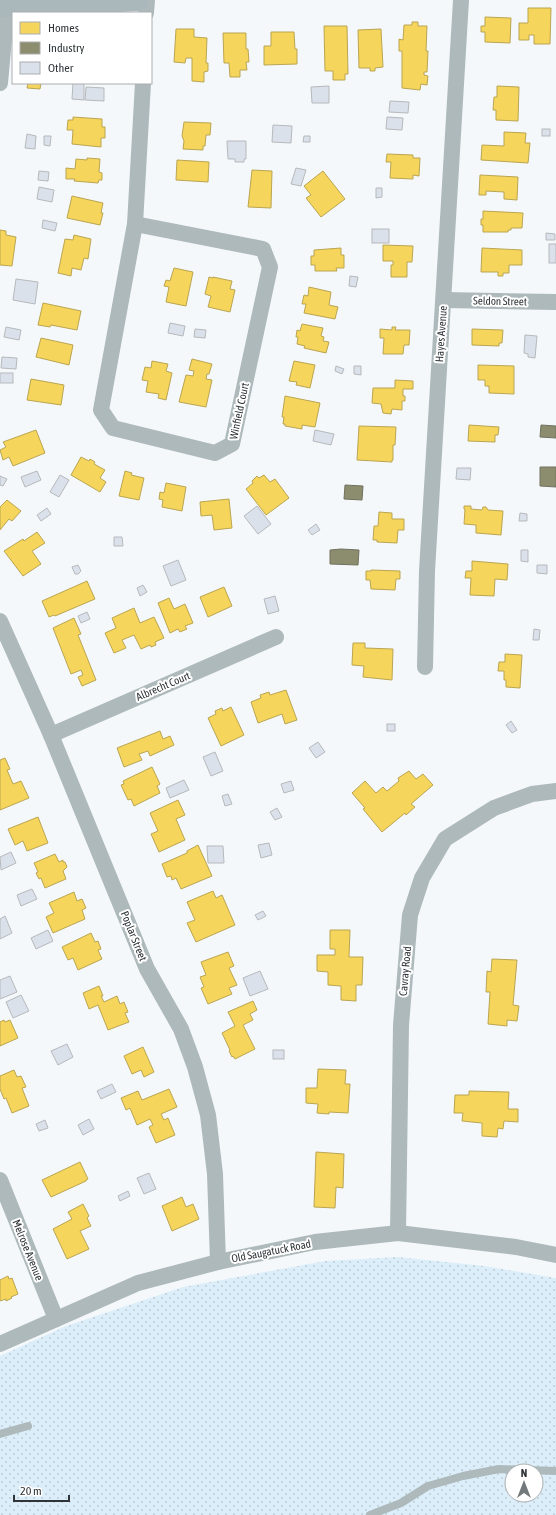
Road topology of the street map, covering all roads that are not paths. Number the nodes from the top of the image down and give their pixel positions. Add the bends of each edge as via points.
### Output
1 (137, 0) edge
2 (147, 0) edge
3 (460, 0) edge
4 (88, 2) edge
5 (3, 6) edge
6 (146, 12) edge
7 (0, 83) edge
8 (142, 84) edge
9 (135, 224) junction
10 (444, 300) junction
11 (556, 302) edge
12 (0, 621) edge
13 (276, 637) dead end
14 (425, 667) dead end
15 (50, 735) junction
16 (556, 792) edge
17 (0, 1180) edge
18 (398, 1234) junction
19 (556, 1255) edge
20 (218, 1262) junction
21 (56, 1319) junction
22 (0, 1344) edge
23 (28, 1426) dead end
24 (0, 1434) edge
25 (556, 1471) edge
26 (370, 1515) edge

1 - 4 main road
2 - 6 street
3 - 10 street, Hayes Avenue
4 - 5 main road
5 - 7 street
8 - 9 street, Winfield Court
9 - 9 street, Winfield Court via 101,410 114,428 215,453 232,444 270,267 263,249
10 - 11 street, Seldon Street
10 - 14 street, Hayes Avenue via 427,571
12 - 15 street, Poplar Street
13 - 15 street, Albrecht Court
15 - 20 street, Poplar Street via 147,969 181,1029 195,1067 208,1115 215,1174
16 - 18 street, Cavray Road via 532,794 494,808 445,839 422,878 410,915 401,1025
17 - 21 street, Melrose Avenue
18 - 19 street, Old Saugatuck Road via 516,1247
18 - 20 street, Old Saugatuck Road via 314,1242
20 - 21 street, Old Saugatuck Road via 138,1283
21 - 22 street, Old Saugatuck Road
23 - 24 lane
25 - 26 lane via 499,1469 463,1476 428,1486 401,1503

